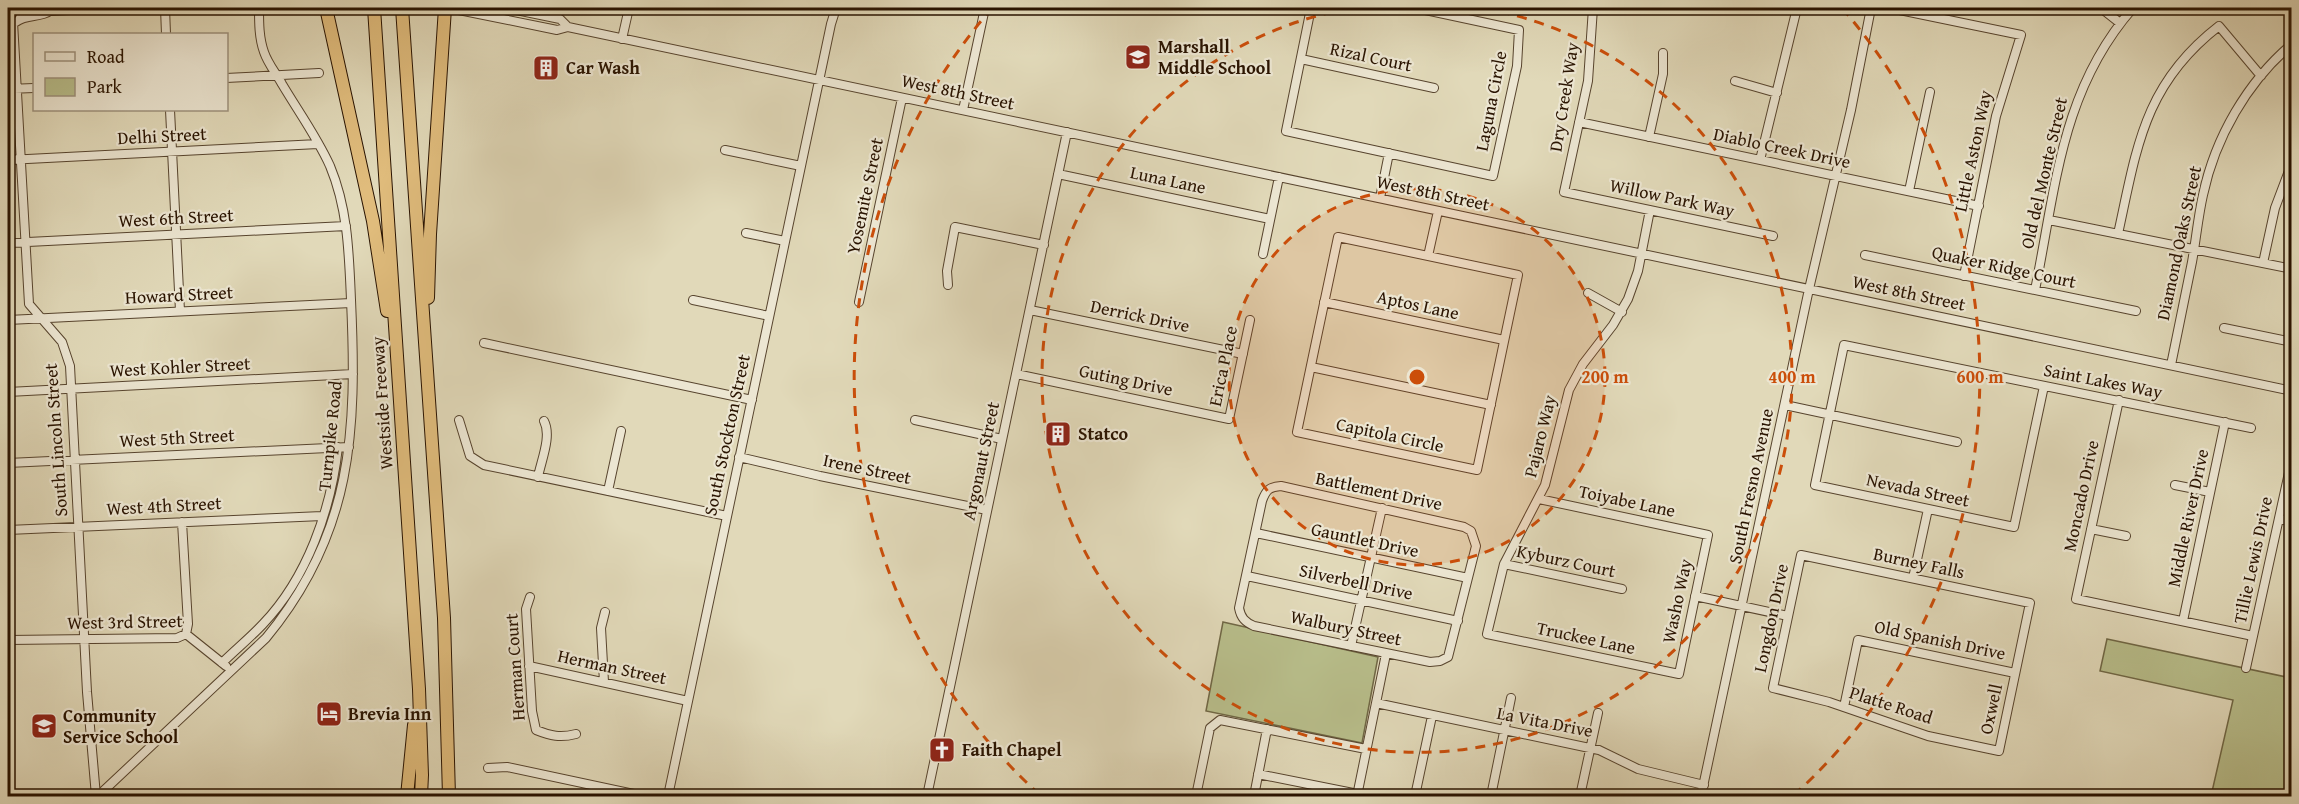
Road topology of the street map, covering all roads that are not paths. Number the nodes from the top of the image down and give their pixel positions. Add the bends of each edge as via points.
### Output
1 (19, 8) edge
2 (110, 8) edge
3 (165, 8) edge
4 (259, 8) edge
5 (326, 8) edge
6 (374, 8) edge
7 (402, 8) edge
8 (447, 8) edge
9 (506, 8) edge
10 (629, 8) edge
11 (836, 8) edge
12 (985, 8) edge
13 (1311, 8) edge
14 (1416, 8) edge
15 (1593, 8) edge
16 (1797, 8) edge
17 (1871, 8) edge
18 (1890, 8) edge
19 (2101, 8) edge
20 (2133, 8) edge
21 (530, 10) edge
22 (50, 11) junction
23 (14, 20) edge
24 (503, 20) junction
25 (2120, 23) junction
26 (568, 27) junction
27 (547, 28) junction
28 (166, 33) edge
29 (622, 39) junction
30 (2292, 44) edge
31 (1663, 53) dead end
32 (1301, 59) junction
33 (319, 73) dead end
34 (276, 75) junction
35 (2261, 76) junction
36 (228, 78) edge
37 (819, 80) junction
38 (1735, 81) dead end
39 (33, 88) edge
40 (1434, 88) dead end
41 (12, 89) edge
42 (1777, 93) junction
43 (1930, 93) dead end
44 (902, 98) junction
45 (170, 111) edge
46 (963, 111) junction
47 (1579, 122) junction
48 (1067, 132) junction
49 (1649, 137) junction
50 (318, 144) junction
51 (725, 150) dead end
52 (172, 152) junction
53 (1389, 153) junction
54 (8, 160) edge
55 (20, 160) junction
56 (1760, 160) junction
57 (2292, 163) edge
58 (801, 166) junction
59 (1058, 174) junction
60 (1834, 176) junction
61 (1279, 177) junction
62 (1909, 191) junction
63 (1564, 192) joint
64 (1380, 198) junction
65 (1979, 206) junction
66 (1650, 210) junction
67 (1438, 211) junction
68 (1270, 219) junction
69 (2049, 220) junction
70 (346, 226) junction
71 (746, 233) dead end
72 (176, 234) junction
73 (2118, 234) junction
74 (1773, 236) dead end
75 (785, 241) junction
76 (25, 242) junction
77 (8, 243) edge
78 (1044, 245) junction
79 (2194, 249) junction
80 (1263, 254) dead end
81 (1641, 254) junction
82 (1865, 255) dead end
83 (1428, 256) junction
84 (2263, 263) junction
85 (2292, 269) edge
86 (1964, 276) junction
87 (948, 285) dead end
88 (1809, 289) junction
89 (2035, 290) junction
90 (1588, 293) dead end
91 (693, 300) dead end
92 (860, 302) dead end
93 (1324, 302) junction
94 (351, 303) junction
95 (1030, 310) junction
96 (180, 311) junction
97 (2136, 311) dead end
98 (1622, 312) junction
99 (769, 316) junction
100 (43, 319) junction
101 (8, 320) edge
102 (1250, 320) dead end
103 (423, 326) junction
104 (2224, 328) dead end
105 (395, 332) junction
106 (1504, 340) junction
107 (2292, 342) edge
108 (484, 343) dead end
109 (1243, 354) junction
110 (2170, 365) junction
111 (1311, 366) junction
112 (353, 374) junction
113 (1016, 374) junction
114 (2044, 386) junction
115 (71, 389) junction
116 (2292, 391) edge
117 (8, 392) edge
118 (752, 399) junction
119 (2119, 400) junction
120 (1491, 405) junction
121 (1785, 405) junction
122 (1830, 415) junction
123 (1229, 419) joint
124 (459, 420) dead end
125 (915, 420) dead end
126 (544, 421) dead end
127 (2225, 422) junction
128 (2251, 428) dead end
129 (621, 431) dead end
130 (1002, 439) junction
131 (1957, 442) dead end
132 (338, 447) junction
133 (349, 447) junction
134 (740, 457) junction
135 (75, 459) junction
136 (2292, 459) edge
137 (8, 463) edge
138 (538, 477) junction
139 (2175, 485) dead end
140 (608, 491) junction
141 (2210, 492) junction
142 (1539, 499) junction
143 (1382, 508) junction
144 (1928, 509) junction
145 (987, 510) junction
146 (322, 516) junction
147 (727, 516) junction
148 (2279, 519) junction
149 (2292, 521) edge
150 (182, 522) junction
151 (78, 527) junction
152 (2091, 529) junction
153 (8, 530) edge
154 (1256, 533) junction
155 (1708, 535) joint
156 (2126, 536) dead end
157 (1801, 555) joint
158 (1370, 558) junction
159 (1504, 564) junction
160 (1247, 576) junction
161 (1468, 578) junction
162 (1913, 578) junction
163 (1622, 589) dead end
164 (1695, 596) junction
165 (530, 597) dead end
166 (1362, 600) junction
167 (2030, 603) joint
168 (1742, 606) junction
169 (605, 612) dead end
170 (1788, 616) junction
171 (1458, 621) junction
172 (2183, 621) junction
173 (186, 634) junction
174 (1487, 634) joint
175 (2253, 636) junction
176 (85, 639) junction
177 (8, 640) edge
178 (1351, 646) junction
179 (1386, 654) junction
180 (222, 663) junction
181 (529, 666) junction
182 (2246, 669) dead end
183 (232, 671) junction
184 (2015, 673) junction
185 (1679, 674) joint
186 (604, 682) junction
187 (1773, 688) joint
188 (419, 689) junction
189 (1512, 698) dead end
190 (688, 701) junction
191 (1376, 703) junction
192 (1844, 707) junction
193 (1598, 712) dead end
194 (1432, 716) junction
195 (1267, 729) junction
196 (1504, 731) junction
197 (576, 734) dead end
198 (1590, 748) junction
199 (1366, 749) junction
200 (1999, 751) joint
201 (488, 768) dead end
202 (1258, 774) junction
203 (450, 776) junction
204 (1704, 784) junction
205 (1357, 795) edge
206 (97, 796) edge
207 (407, 796) edge
208 (421, 796) edge
209 (449, 796) edge
210 (455, 796) edge
211 (643, 796) edge
212 (668, 796) edge
213 (927, 796) edge
214 (1196, 796) edge
215 (1254, 796) edge
216 (1415, 796) edge
217 (1491, 796) edge
218 (1580, 796) edge
219 (1701, 796) edge

1 - 22 street
1 - 23 street, South Lincoln Street via 22,13
2 - 22 street
3 - 28 street
4 - 34 street, Turnpike Road via 261,39
5 - 105 highway via 374,221 386,307
6 - 105 highway, Westside Freeway
7 - 103 highway
8 - 24 street, West 8th Street
8 - 103 highway via 428,308
9 - 21 street, West 8th Street
10 - 29 street
11 - 37 street, South Stockton Street
12 - 46 street
13 - 32 street, Laguna Circle
14 - 53 street, Laguna Circle via 1519,30 1517,66 1493,176
15 - 47 street, Dry Creek Way via 1588,81
16 - 42 street
17 - 60 street, South Fresno Avenue
18 - 65 street, Little Aston Way via 2021,35 1996,116
19 - 25 street
20 - 25 street, Old del Monte Street
21 - 24 street
21 - 26 street, West 8th Street via 560,19
21 - 27 street
22 - 23 street
23 - 41 street, South Lincoln Street
24 - 27 street, West 8th Street
25 - 69 street, Old del Monte Street via 2096,58 2079,93 2067,130
26 - 27 street, West 8th Street
26 - 29 street, West 8th Street
29 - 37 street, West 8th Street
30 - 35 street, Diamond Oaks Street
31 - 49 street via 1663,74
32 - 40 street, Rizal Court
32 - 53 street, Laguna Circle via 1286,131
33 - 34 street
34 - 36 street
34 - 50 street, Turnpike Road
35 - 73 street via 2219,26 2180,62 2150,110 2138,144
35 - 79 street, Diamond Oaks Street via 2232,118 2216,152 2203,192
37 - 44 street, West 8th Street
37 - 58 street, South Stockton Street
38 - 42 street
39 - 41 street
41 - 55 street, South Lincoln Street
42 - 56 street
43 - 62 street
44 - 46 street, West 8th Street
44 - 92 street, Yosemite Street
45 - 52 street
46 - 48 street, West 8th Street
47 - 49 street, Diablo Creek Drive
47 - 63 street, Dry Creek Way
48 - 59 street, Argonaut Street
48 - 61 street, West 8th Street
49 - 56 street, Diablo Creek Drive
50 - 52 street, Delhi Street
50 - 70 street, Turnpike Road via 338,187
51 - 58 street
52 - 55 street, Delhi Street
52 - 72 street
53 - 64 street
54 - 55 street, Delhi Street
55 - 76 street, South Lincoln Street
56 - 60 street, Diablo Creek Drive
57 - 84 street via 2275,207
58 - 75 street, South Stockton Street
59 - 68 street, Luna Lane
59 - 78 street, Argonaut Street
60 - 62 street, Diablo Creek Drive
60 - 88 street, South Fresno Avenue
61 - 64 street, West 8th Street
61 - 68 street
62 - 65 street, Diablo Creek Drive
63 - 66 street, Willow Park Way
64 - 67 street, West 8th Street
65 - 86 street, Little Aston Way
66 - 74 street, Willow Park Way
66 - 81 street, Pajaro Way
67 - 81 street, West 8th Street
67 - 83 street
68 - 80 street
69 - 73 street
69 - 89 street, Old del Monte Street
70 - 72 street, West 6th Street
70 - 94 street, Turnpike Road
71 - 75 street
72 - 76 street, West 6th Street
72 - 96 street
73 - 79 street
75 - 99 street, South Stockton Street
76 - 77 street, West 6th Street
76 - 100 street, South Lincoln Street via 29,303
78 - 87 street via 956,227
78 - 95 street, Argonaut Street
79 - 84 street
79 - 110 street, Diamond Oaks Street
81 - 88 street, West 8th Street
81 - 98 street, Pajaro Way
82 - 86 street, Quaker Ridge Court
83 - 93 street, Capitola Circle via 1338,237
83 - 106 street, Capitola Circle via 1518,275
84 - 85 street
86 - 89 street, Quaker Ridge Court
88 - 110 street, West 8th Street
88 - 121 street, South Fresno Avenue
89 - 97 street, Quaker Ridge Court
90 - 98 street
91 - 99 street
93 - 106 street, Aptos Lane
93 - 111 street, Capitola Circle
94 - 96 street, Howard Street
94 - 112 street, Turnpike Road
95 - 109 street, Derrick Drive
95 - 113 street, Argonaut Street
96 - 100 street, Howard Street
98 - 142 street, Pajaro Way via 1583,364 1569,390 1550,471
99 - 118 street, South Stockton Street
100 - 101 street, Howard Street
100 - 115 street, South Lincoln Street via 67,352
102 - 109 street, Erica Place
103 - 203 highway via 444,618
104 - 107 street
105 - 188 highway, Westside Freeway
106 - 120 street, Capitola Circle
108 - 118 street
109 - 123 street, Erica Place
110 - 116 street, West 8th Street
111 - 120 street
111 - 120 street, Capitola Circle via 1297,432 1477,470
112 - 115 street, West Kohler Street
112 - 133 street, Turnpike Road
113 - 123 street, Guting Drive
113 - 130 street, Argonaut Street
114 - 119 street, Saint Lakes Way
114 - 122 street, Saint Lakes Way via 1844,345
114 - 144 street, Nevada Street via 2014,527
115 - 117 street, West Kohler Street
115 - 135 street, South Lincoln Street
118 - 134 street, South Stockton Street
119 - 127 street, Saint Lakes Way
119 - 152 street, Moncado Drive
121 - 122 street
121 - 168 street, South Fresno Avenue
122 - 131 street
122 - 144 street, Nevada Street via 1815,485
124 - 138 street via 470,456 484,465
125 - 130 street
126 - 138 street via 546,439
127 - 128 street, Saint Lakes Way
127 - 141 street, Middle River Drive
129 - 140 street
130 - 145 street, Argonaut Street
132 - 133 street, West 5th Street
132 - 135 street, West 5th Street
132 - 146 street
133 - 183 street, Turnpike Road via 338,506 313,569 280,621
134 - 145 street, Irene Street
134 - 147 street, South Stockton Street
135 - 137 street, West 5th Street
135 - 151 street, South Lincoln Street
136 - 148 street, Tillie Lewis Drive
138 - 140 street
139 - 141 street
140 - 147 street
141 - 172 street, Middle River Drive
142 - 155 street, Toiyabe Lane
142 - 159 street, Pajaro Way
143 - 154 street, Battlement Drive via 1272,487 1262,501
143 - 158 street
143 - 161 street, Battlement Drive via 1471,531 1476,546
144 - 162 street
145 - 213 street, Argonaut Street
146 - 150 street, West 4th Street
146 - 180 street via 306,559 286,594 263,624
147 - 190 street, South Stockton Street
148 - 149 street
148 - 175 street, Tillie Lewis Drive
150 - 151 street, West 4th Street
150 - 173 street
151 - 153 street, West 4th Street
151 - 176 street, South Lincoln Street
152 - 156 street
152 - 172 street, Moncado Drive via 2076,599
154 - 158 street, Gauntlet Drive
154 - 160 street
155 - 164 street, Washo Way
157 - 162 street, Burney Falls
157 - 170 street, Longdon Drive
158 - 161 street, Gauntlet Drive
158 - 166 street
159 - 163 street, Kyburz Court
159 - 174 street, Pajaro Way
160 - 166 street, Silverbell Drive
160 - 178 street, Walbury Street via 1239,608 1246,622
161 - 171 street
162 - 167 street, Burney Falls
164 - 168 street
164 - 185 street, Washo Way
165 - 181 street, Herman Court via 526,609
166 - 171 street, Silverbell Drive
166 - 178 street
167 - 184 street, Oxwell
168 - 170 street
168 - 204 street, South Fresno Avenue
169 - 186 street via 601,628
170 - 187 street, Longdon Drive
171 - 179 street, Walbury Street via 1451,652 1440,661
172 - 175 street
173 - 176 street, West 3rd Street via 177,638
173 - 180 street, West 3rd Street
174 - 185 street, Truckee Lane
175 - 182 street, Tillie Lewis Drive
176 - 177 street, West 3rd Street
176 - 206 street, South Lincoln Street
178 - 179 street, Walbury Street
179 - 191 street
180 - 183 street, West 3rd Street
181 - 186 street, Herman Street
181 - 197 street, Herman Court via 536,730 550,736
183 - 206 street, Turnpike Road
184 - 192 street, Old Spanish Drive via 1858,640
184 - 200 street, Oxwell
186 - 190 street, Herman Street
187 - 192 street, Platte Road
188 - 207 highway
188 - 208 highway, Westside Freeway
189 - 196 street
190 - 212 street, South Stockton Street
191 - 194 street, La Vita Drive
191 - 199 street
192 - 200 street, Platte Road via 1928,736
193 - 198 street
194 - 196 street, La Vita Drive
194 - 216 street
195 - 199 street
195 - 202 street
195 - 214 street via 1217,721 1210,728
196 - 198 street, La Vita Drive
196 - 217 street
198 - 204 street, La Vita Drive via 1638,769
198 - 218 street
199 - 205 street
201 - 211 street via 507,767
202 - 205 street
202 - 215 street
203 - 209 highway
203 - 210 highway
204 - 219 street, South Fresno Avenue

